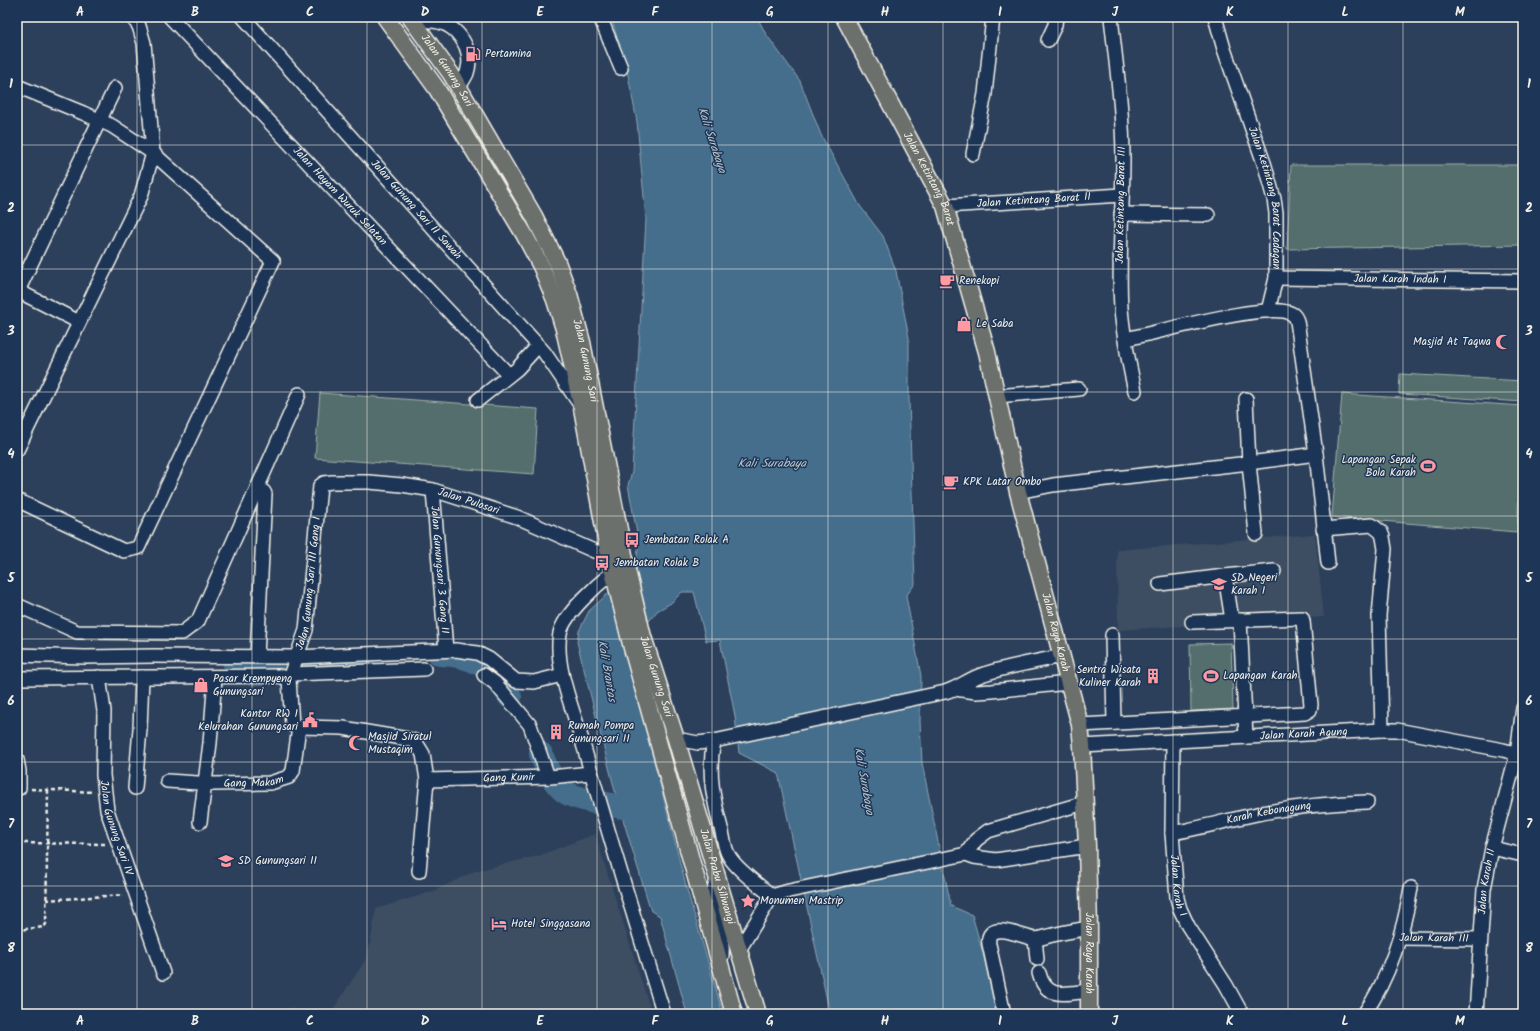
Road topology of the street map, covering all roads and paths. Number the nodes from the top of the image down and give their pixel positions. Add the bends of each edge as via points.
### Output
1 (132, 17) edge
2 (170, 17) edge
3 (243, 17) edge
4 (385, 17) edge
5 (600, 17) edge
6 (844, 17) edge
7 (993, 17) edge
8 (1056, 17) edge
9 (1111, 17) edge
10 (1215, 17) edge
11 (412, 20) edge
12 (1048, 40) dead end
13 (621, 68) dead end
14 (17, 86) edge
15 (459, 87) junction
16 (115, 88) dead end
17 (99, 120) junction
18 (154, 153) junction
19 (972, 154) dead end
20 (1122, 195) junction
21 (945, 206) junction
22 (1121, 214) junction
23 (1208, 215) dead end
24 (540, 226) junction
25 (524, 234) junction
26 (1276, 278) junction
27 (1523, 281) edge
28 (18, 292) edge
29 (1268, 311) junction
30 (79, 322) junction
31 (1125, 339) junction
32 (537, 347) junction
33 (987, 352) joint
34 (509, 375) junction
35 (1079, 388) dead end
36 (1135, 391) dead end
37 (299, 394) dead end
38 (996, 396) junction
39 (1246, 399) dead end
40 (478, 400) dead end
41 (582, 408) junction
42 (17, 450) edge
43 (1316, 454) junction
44 (1249, 463) junction
45 (321, 485) joint
46 (257, 488) junction
47 (433, 490) junction
48 (1018, 492) junction
49 (17, 500) edge
50 (1323, 529) junction
51 (1256, 534) dead end
52 (609, 555) junction
53 (1328, 563) dead end
54 (1274, 571) dead end
55 (619, 575) junction
56 (1225, 576) junction
57 (1160, 584) dead end
58 (17, 604) edge
59 (1236, 620) junction
60 (1192, 622) dead end
61 (1112, 635) dead end
62 (637, 642) junction
63 (446, 650) junction
64 (17, 655) edge
65 (257, 656) junction
66 (1061, 656) junction
67 (420, 662) junction
68 (293, 668) junction
69 (493, 674) junction
70 (562, 675) junction
71 (99, 677) junction
72 (142, 677) junction
73 (214, 677) junction
74 (17, 678) edge
75 (1068, 683) junction
76 (950, 690) junction
77 (1523, 708) edge
78 (1245, 716) junction
79 (1114, 723) junction
80 (1080, 725) junction
81 (295, 726) junction
82 (1382, 730) junction
83 (1246, 737) junction
84 (676, 739) junction
85 (714, 741) junction
86 (1172, 741) junction
87 (1082, 746) junction
88 (662, 753) joint
89 (1520, 754) edge
90 (17, 760) edge
91 (591, 773) junction
92 (552, 777) junction
93 (427, 780) junction
94 (167, 781) dead end
95 (205, 784) junction
96 (19, 788) junction
97 (135, 788) dead end
98 (48, 790) junction
99 (104, 793) junction
100 (1367, 802) dead end
101 (1084, 803) junction
102 (17, 806) edge
103 (200, 822) dead end
104 (1172, 833) junction
105 (17, 843) edge
106 (47, 843) junction
107 (118, 844) junction
108 (1086, 846) junction
109 (726, 847) junction
110 (1492, 848) junction
111 (963, 854) junction
112 (1523, 855) edge
113 (419, 870) dead end
114 (717, 879) junction
115 (1411, 888) dead end
116 (136, 894) junction
117 (772, 896) junction
118 (46, 900) junction
119 (1089, 928) junction
120 (17, 930) edge
121 (1400, 938) junction
122 (1035, 939) junction
123 (1480, 939) junction
124 (739, 950) junction
125 (1036, 959) dead end
126 (721, 970) junction
127 (163, 973) dead end
128 (1039, 974) dead end
129 (1089, 991) junction
130 (17, 996) edge
131 (20, 1014) edge
132 (664, 1014) edge
133 (734, 1014) edge
134 (758, 1014) edge
135 (1004, 1014) edge
136 (1089, 1014) edge
137 (1242, 1014) edge
138 (1364, 1014) edge
139 (1476, 1014) edge

1 - 18 street via 144,43
2 - 34 street, Jalan Hayam Wuruk Selatan
3 - 32 street, Jalan Gunung Sari II Sawah
4 - 25 main road, Jalan Gunung Sari via 437,89
5 - 13 street
6 - 21 main road, Jalan Ketintang Barat
7 - 19 street via 986,94
8 - 12 street
9 - 20 street, Jalan Ketintang Barat III via 1122,126
10 - 26 street, Jalan Ketintang Barat Cadagan via 1271,185 1276,213
11 - 15 main road, Jalan Gunung Sari
11 - 15 street via 444,23 457,32 465,44 469,59 466,74
14 - 17 street
15 - 24 main road, Jalan Gunung Sari
16 - 17 street
17 - 18 street
17 - 28 street
18 - 30 street via 141,196
18 - 49 street via 273,260 138,548 124,551
20 - 21 street, Jalan Ketintang Barat II
20 - 22 street, Jalan Ketintang Barat III
21 - 33 main road, Jalan Ketintang Barat
22 - 23 street
22 - 31 street, Jalan Ketintang Barat III via 1121,296
24 - 25 main road
24 - 55 main road, Jalan Gunung Sari via 569,294 582,342
25 - 41 main road, Jalan Gunung Sari via 555,300
26 - 27 street, Jalan Karah Indah I
26 - 29 street, Jalan Ketintang Barat Cadagan
28 - 30 street
29 - 31 street via 1191,324
29 - 43 street via 1291,313 1297,321
30 - 42 street
31 - 36 street, Jalan Ketintang Barat III
32 - 34 street
32 - 41 street, Jalan Gunung Sari II Sawah via 549,359
33 - 38 main road, Jalan Raya Karah
34 - 40 street
35 - 38 street
37 - 46 street
38 - 48 main road, Jalan Raya Karah
39 - 44 street
41 - 52 main road, Jalan Gunung Sari
43 - 44 street
43 - 50 street
44 - 48 street via 1053,485
44 - 51 street
45 - 47 street, Jalan Pulosari via 326,482 369,482
45 - 68 street, Jalan Gunung Sari III Gang I via 306,630
46 - 58 street via 198,621 182,633 77,632
46 - 65 street via 265,494
47 - 52 street, Jalan Pulosari via 517,517 594,551
47 - 63 street, Jalan Gunungsari 3 Gang II
48 - 66 main road, Jalan Raya Karah
50 - 53 street
50 - 82 street via 1372,525 1383,537 1385,549 1379,616
52 - 55 main road, Jalan Gunung Sari
54 - 56 street
55 - 62 main road, Jalan Gunung Sari
55 - 70 street via 596,586 564,623 559,644
56 - 57 street
56 - 59 street
59 - 60 street
59 - 78 street
59 - 78 street via 1303,619 1310,710 1304,713
61 - 79 street
62 - 84 main road, Jalan Gunung Sari
62 - 88 main road, Jalan Gunung Sari
63 - 67 street
63 - 69 street via 466,650 489,659
64 - 65 street
65 - 68 street
66 - 75 main road, Jalan Raya Karah
66 - 76 street via 985,674
67 - 68 street
67 - 68 street
68 - 73 street via 278,676
68 - 81 street
69 - 70 street via 520,682 534,682
69 - 92 street via 530,726
70 - 91 street
71 - 72 street
71 - 74 street
71 - 99 street, Jalan Gunung Sari IV via 104,711
72 - 73 street
72 - 97 street
73 - 95 street
75 - 76 street via 992,692
75 - 80 main road, Jalan Raya Karah
76 - 85 street
77 - 89 street, Jalan Karah II
78 - 79 street
78 - 83 street
79 - 80 street
80 - 87 main road, Jalan Raya Karah
81 - 93 street via 343,728 415,741 425,756
81 - 95 street, Gang Makam via 293,771 289,777 270,783
82 - 83 street, Jalan Karah Agung
82 - 89 street, Jalan Karah Agung via 1397,730
83 - 86 street, Jalan Karah Agung
84 - 85 street via 698,743
84 - 114 main road, Jalan Prabu Siliwangi
85 - 109 street via 710,775
86 - 87 street, Jalan Karah Agung
86 - 104 street, Jalan Karah I
87 - 101 main road, Jalan Raya Karah
88 - 126 main road, Jalan Prabu Siliwangi
89 - 110 street, Jalan Karah II
90 - 96 street
91 - 92 street, Gang Kunir
91 - 132 street
92 - 93 street, Gang Kunir
93 - 113 street
94 - 95 street, Gang Makam
95 - 103 street
96 - 98 path
96 - 102 path
98 - 99 path
98 - 106 path
99 - 107 street, Jalan Gunung Sari IV
100 - 104 street, Karah Kebonagung via 1288,809
101 - 108 main road, Jalan Raya Karah
101 - 111 street via 988,831
104 - 137 street, Jalan Karah I via 1180,909
105 - 106 path
106 - 107 path
106 - 118 path
107 - 116 street, Jalan Gunung Sari IV
108 - 111 street via 996,860
108 - 119 main road, Jalan Raya Karah
109 - 114 street
109 - 117 street via 728,856 734,863
110 - 112 street
110 - 123 street, Jalan Karah II via 1484,889
111 - 117 street
114 - 124 main road, Jalan Prabu Siliwangi
114 - 126 street via 713,902 723,947
115 - 121 street
116 - 118 path
116 - 127 street, Jalan Gunung Sari IV
117 - 124 street
118 - 120 path via 45,926
119 - 122 street
119 - 129 main road, Jalan Raya Karah
121 - 123 street, Jalan Karah III
121 - 138 street, Jalan Karah III via 1376,998
122 - 125 street
122 - 135 street via 1008,931 993,933 989,938
123 - 139 street, Jalan Karah II
124 - 134 main road, Jalan Prabu Siliwangi
126 - 133 main road, Jalan Prabu Siliwangi
128 - 129 street via 1044,988 1052,993
129 - 136 main road, Jalan Raya Karah
130 - 131 path

